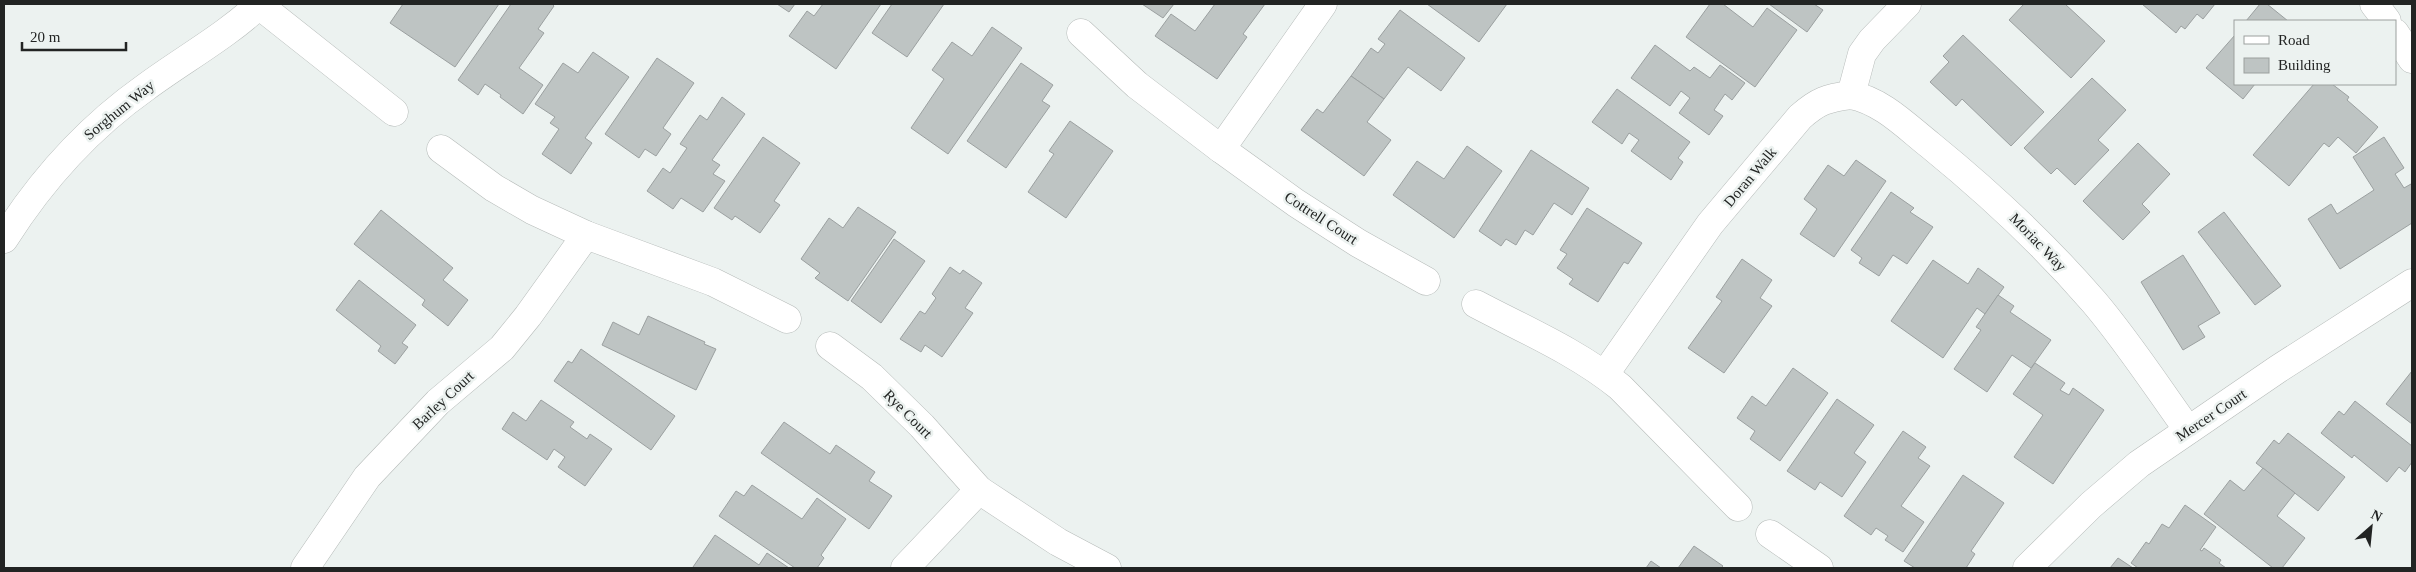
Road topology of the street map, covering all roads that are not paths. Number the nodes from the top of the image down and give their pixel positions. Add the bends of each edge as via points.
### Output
1 (260, 4) edge
2 (1323, 4) edge
3 (1907, 4) edge
4 (2374, 4) edge
5 (2386, 20) edge
6 (1080, 33) dead end
7 (2396, 35) edge
8 (2412, 59) edge
9 (1851, 95) junction
10 (394, 112) dead end
11 (441, 149) dead end
12 (1220, 149) junction
13 (586, 235) junction
14 (4, 239) edge
15 (1426, 282) dead end
16 (2412, 283) edge
17 (1476, 304) dead end
18 (787, 319) dead end
19 (830, 346) dead end
20 (1605, 374) junction
21 (2188, 430) junction
22 (979, 490) junction
23 (1738, 507) dead end
24 (1770, 534) dead end
25 (304, 568) edge
26 (905, 568) edge
27 (1107, 568) edge
28 (1819, 568) edge
29 (2026, 568) edge

1 - 10 street, Sorghum Way
1 - 14 street, Sorghum Way via 229,31 139,92 79,143 31,198
2 - 12 street
3 - 9 street via 1862,54
4 - 5 street
6 - 12 street, Cottrell Court via 1137,85
7 - 8 street
9 - 20 street, Doran Walk via 1831,97 1816,103 1800,117 1710,224
9 - 21 street, Moriac Way via 1876,104 1903,124 2005,208 2050,252 2095,303
11 - 13 street via 494,188
12 - 15 street, Cottrell Court via 1319,218
13 - 18 street via 713,282
13 - 25 street, Barley Court via 552,285 502,348 438,402 367,477
16 - 21 street, Mercer Court
17 - 20 street via 1579,357
19 - 22 street, Rye Court via 872,377 922,426
20 - 23 street
21 - 29 street, Mercer Court via 2139,464
22 - 26 street
22 - 27 street, Rye Court via 1058,542
24 - 28 street

